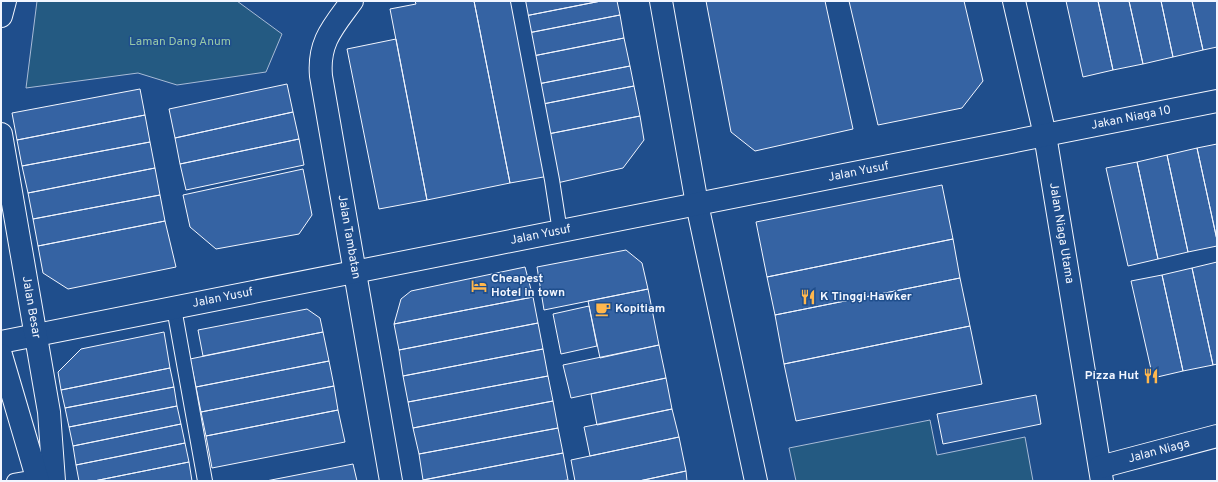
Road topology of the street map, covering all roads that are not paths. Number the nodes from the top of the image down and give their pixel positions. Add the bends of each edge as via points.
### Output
1 (5, 1) edge
2 (352, 1) edge
3 (518, 1) edge
4 (661, 1) edge
5 (1014, 1) edge
6 (1, 16) edge
7 (1217, 101) edge
8 (1, 134) edge
9 (1045, 135) junction
10 (697, 204) junction
11 (560, 232) junction
12 (355, 272) junction
13 (174, 308) junction
14 (36, 335) junction
15 (1, 342) edge
16 (1, 356) edge
17 (1217, 436) edge
18 (1101, 474) edge
19 (43, 480) edge
20 (14, 481) edge
21 (205, 481) edge
22 (391, 481) edge
23 (756, 481) edge

1 - 6 main road
2 - 12 main road, Jalan Tambatan via 327,37 320,56 320,76
3 - 11 lane
4 - 10 main road
5 - 9 main road, Jalan Niaga Utama
7 - 9 main road, Jakan Niaga 10
8 - 14 main road, Jalan Besar
9 - 10 main road, Jalan Yusuf
9 - 18 main road, Jalan Niaga Utama
10 - 11 main road, Jalan Yusuf
10 - 23 main road
11 - 12 main road, Jalan Yusuf
12 - 13 main road, Jalan Yusuf
12 - 22 main road, Jalan Tambatan
13 - 14 main road, Jalan Yusuf
13 - 21 lane
14 - 15 main road, Jalan Yusuf
14 - 19 main road, Jalan Besar via 49,412
16 - 19 main road
17 - 18 main road, Jalan Niaga
19 - 20 lane

